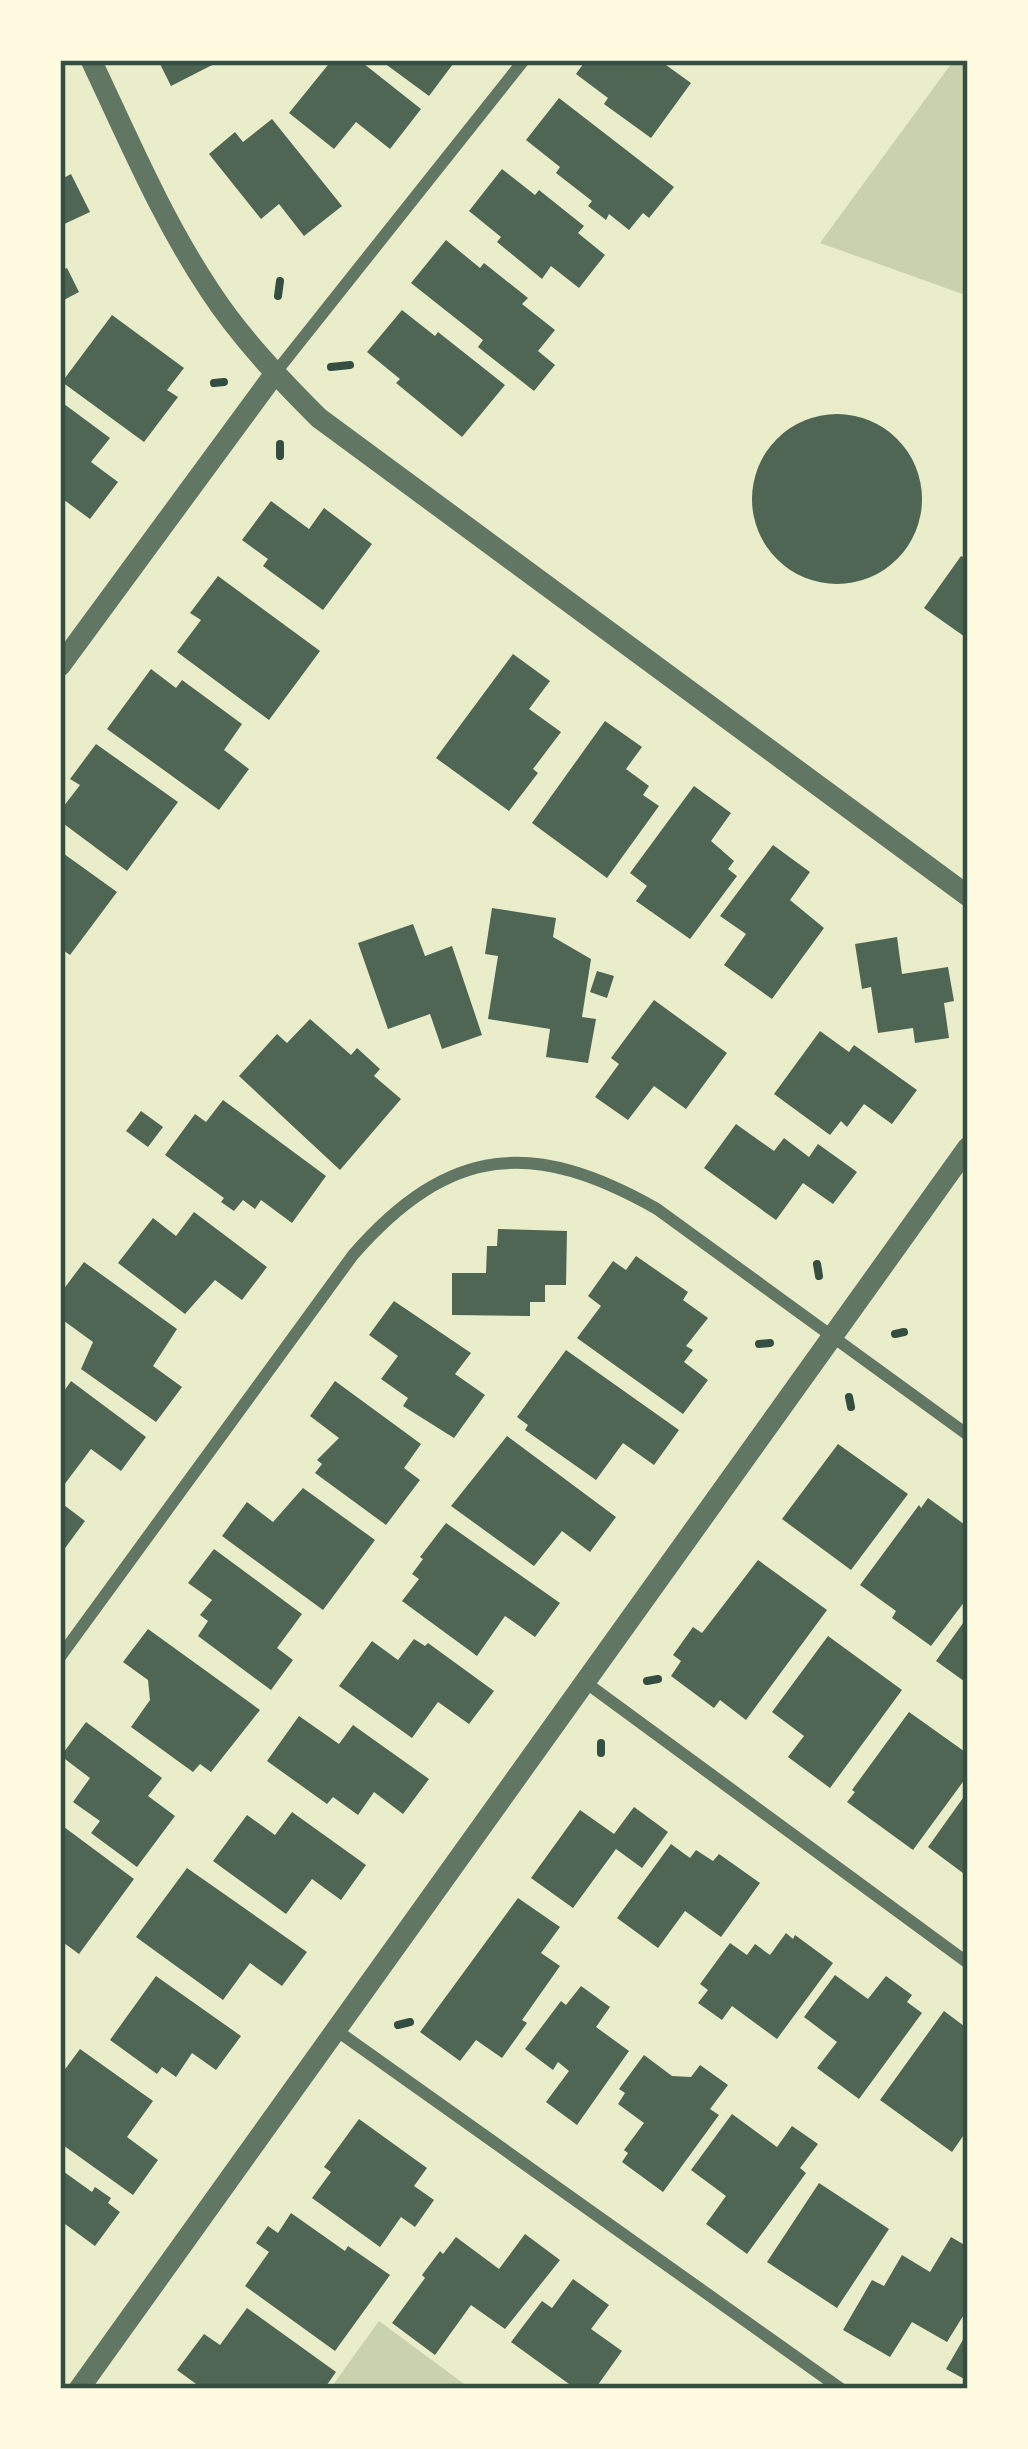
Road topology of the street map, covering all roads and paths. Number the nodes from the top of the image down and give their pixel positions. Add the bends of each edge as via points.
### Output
1 (91, 60) edge
2 (524, 60) edge
3 (280, 281) dead end
4 (278, 296) dead end
5 (350, 365) dead end
6 (331, 367) dead end
7 (276, 372) junction
8 (280, 444) dead end
9 (280, 456) dead end
10 (60, 666) edge
11 (968, 896) edge
12 (968, 1147) edge
13 (817, 1264) dead end
14 (819, 1276) dead end
15 (832, 1337) junction
16 (968, 1436) edge
17 (60, 1658) edge
18 (658, 1678) dead end
19 (646, 1681) dead end
20 (585, 1682) junction
21 (968, 1963) edge
22 (410, 2022) dead end
23 (398, 2025) dead end
24 (336, 2030) junction
25 (79, 2389) edge
26 (841, 2389) edge

1 - 7 street via 182,246
2 - 7 street
3 - 4 path
5 - 6 path
7 - 10 street
7 - 11 street via 354,447
8 - 9 path
12 - 15 street
13 - 14 path
15 - 16 street
15 - 17 street via 619,1187 547,1162 467,1170 403,1206 353,1255
15 - 20 street
18 - 19 path
20 - 21 street
20 - 24 street
22 - 23 path
24 - 25 street
24 - 26 street

